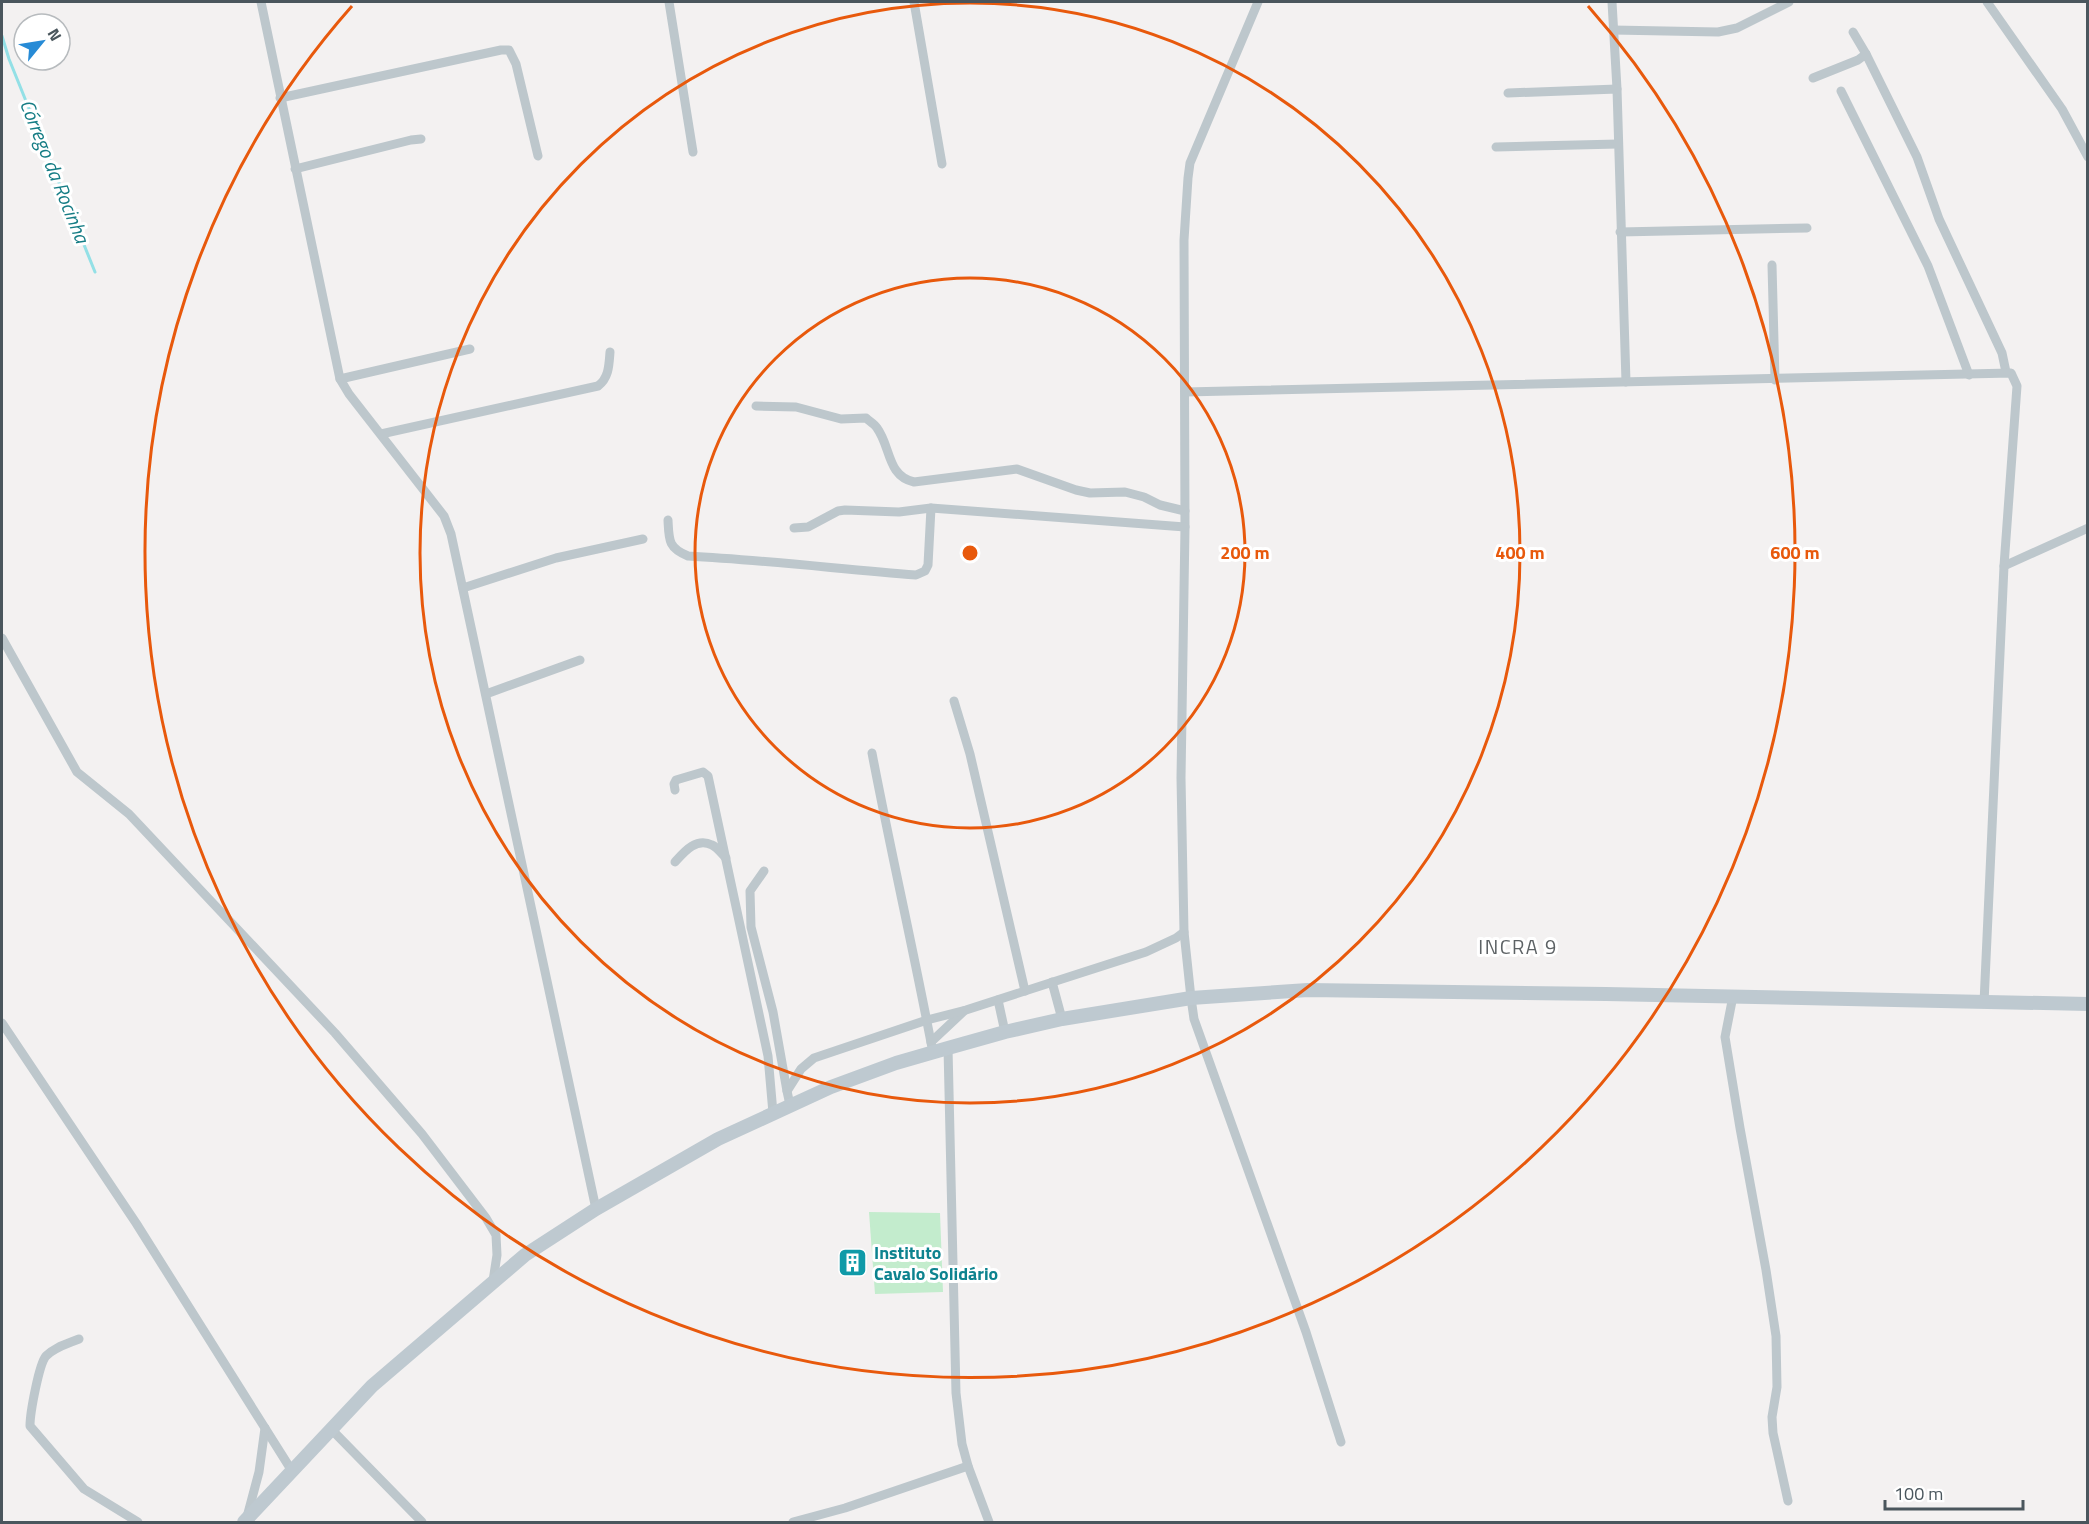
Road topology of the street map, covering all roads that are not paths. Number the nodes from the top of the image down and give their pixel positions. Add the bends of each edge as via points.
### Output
1 (261, 2) edge
2 (669, 2) edge
3 (914, 2) edge
4 (1258, 2) edge
5 (1612, 2) edge
6 (1790, 2) edge
7 (1986, 2) edge
8 (1613, 30) junction
9 (1853, 32) dead end
10 (1866, 54) junction
11 (1813, 78) dead end
12 (1617, 89) junction
13 (1841, 92) dead end
14 (1508, 93) dead end
15 (280, 98) junction
16 (421, 139) dead end
17 (1618, 144) junction
18 (1496, 147) dead end
19 (693, 152) dead end
20 (538, 156) dead end
21 (2088, 157) edge
22 (942, 164) dead end
23 (296, 169) junction
24 (1807, 228) dead end
25 (1620, 232) junction
26 (1772, 265) dead end
27 (470, 349) dead end
28 (610, 352) dead end
29 (2006, 372) junction
30 (1969, 375) junction
31 (340, 378) junction
32 (1775, 380) junction
33 (1626, 382) junction
34 (1185, 392) junction
35 (756, 406) dead end
36 (381, 434) junction
37 (931, 508) junction
38 (1185, 511) junction
39 (668, 520) dead end
40 (1185, 527) junction
41 (794, 528) dead end
42 (2088, 528) edge
43 (643, 539) dead end
44 (2004, 566) junction
45 (463, 588) junction
46 (2, 638) edge
47 (580, 660) dead end
48 (486, 694) junction
49 (954, 701) dead end
50 (872, 753) dead end
51 (675, 790) dead end
52 (726, 858) junction
53 (675, 862) dead end
54 (764, 871) dead end
55 (1184, 932) junction
56 (1052, 982) junction
57 (1025, 991) junction
58 (1733, 996) junction
59 (1191, 998) junction
60 (998, 1000) junction
61 (1984, 1003) junction
62 (2088, 1004) edge
63 (966, 1010) junction
64 (1062, 1019) junction
65 (927, 1020) junction
66 (2, 1023) edge
67 (1005, 1032) junction
68 (932, 1047) junction
69 (948, 1048) junction
70 (789, 1098) junction
71 (773, 1113) junction
72 (596, 1209) junction
73 (493, 1281) junction
74 (79, 1339) dead end
75 (265, 1428) junction
76 (332, 1429) junction
77 (1341, 1442) dead end
78 (968, 1466) junction
79 (292, 1471) junction
80 (1788, 1502) dead end
81 (245, 1521) edge
82 (138, 1522) edge
83 (422, 1522) edge
84 (793, 1522) edge
85 (989, 1522) edge

1 - 15 street
2 - 19 street
3 - 22 street
4 - 34 street via 1188,178 1184,240
5 - 8 street
6 - 8 street via 1737,28 1718,32
7 - 21 street via 2062,109
8 - 12 street
9 - 10 street
10 - 11 street
10 - 29 street via 1917,157 1939,219 2002,353
12 - 14 street
12 - 17 street
13 - 30 street via 1928,266
15 - 20 street via 509,50 516,64
15 - 23 street
16 - 23 street
17 - 18 street
17 - 25 street
23 - 31 street
24 - 25 street
25 - 33 street
26 - 32 street
27 - 31 street
28 - 36 street via 605,381 598,386
29 - 30 street
29 - 44 street via 2013,376 2017,386
30 - 32 street
31 - 36 street
32 - 33 street
33 - 34 street
34 - 38 street
35 - 38 street via 796,407 841,419 866,418 877,427 899,476 905,480 1017,469 1076,490 1125,492
36 - 45 street via 448,522
37 - 39 street via 928,565 916,575 688,556 677,552 669,541
37 - 40 street
37 - 41 street via 838,511 808,527
38 - 40 street
40 - 55 street
42 - 44 street
43 - 45 street via 556,558
44 - 61 street
45 - 48 street
46 - 73 street via 77,772 129,814 335,1033 422,1134 496,1235
47 - 48 street
48 - 72 street
49 - 57 street
50 - 65 street
51 - 52 street via 676,780 703,772 708,776
52 - 53 street via 712,845 698,843
52 - 71 street via 768,1056
54 - 70 street via 750,891 751,927 773,1012
55 - 56 street via 1146,951
55 - 59 street
56 - 57 street
56 - 64 street
57 - 60 street
58 - 59 main road via 1308,990
58 - 61 main road
58 - 80 street via 1725,1037 1776,1336 1773,1433
59 - 64 main road
59 - 77 street via 1194,1019 1306,1332
60 - 63 street
60 - 67 street
61 - 62 main road
63 - 65 street
63 - 68 street
64 - 67 main road
65 - 68 street
65 - 70 street via 814,1058 801,1069
66 - 75 street via 136,1223
67 - 69 main road
68 - 69 main road
68 - 70 main road via 831,1087
69 - 78 street via 956,1393
70 - 71 main road
71 - 72 main road via 718,1139
72 - 73 main road
73 - 76 main road via 372,1386
74 - 82 street via 55,1348 43,1359 30,1425 84,1489
75 - 79 street
75 - 81 street via 259,1472
76 - 79 main road
76 - 83 street
78 - 84 street
78 - 85 street
79 - 81 main road

